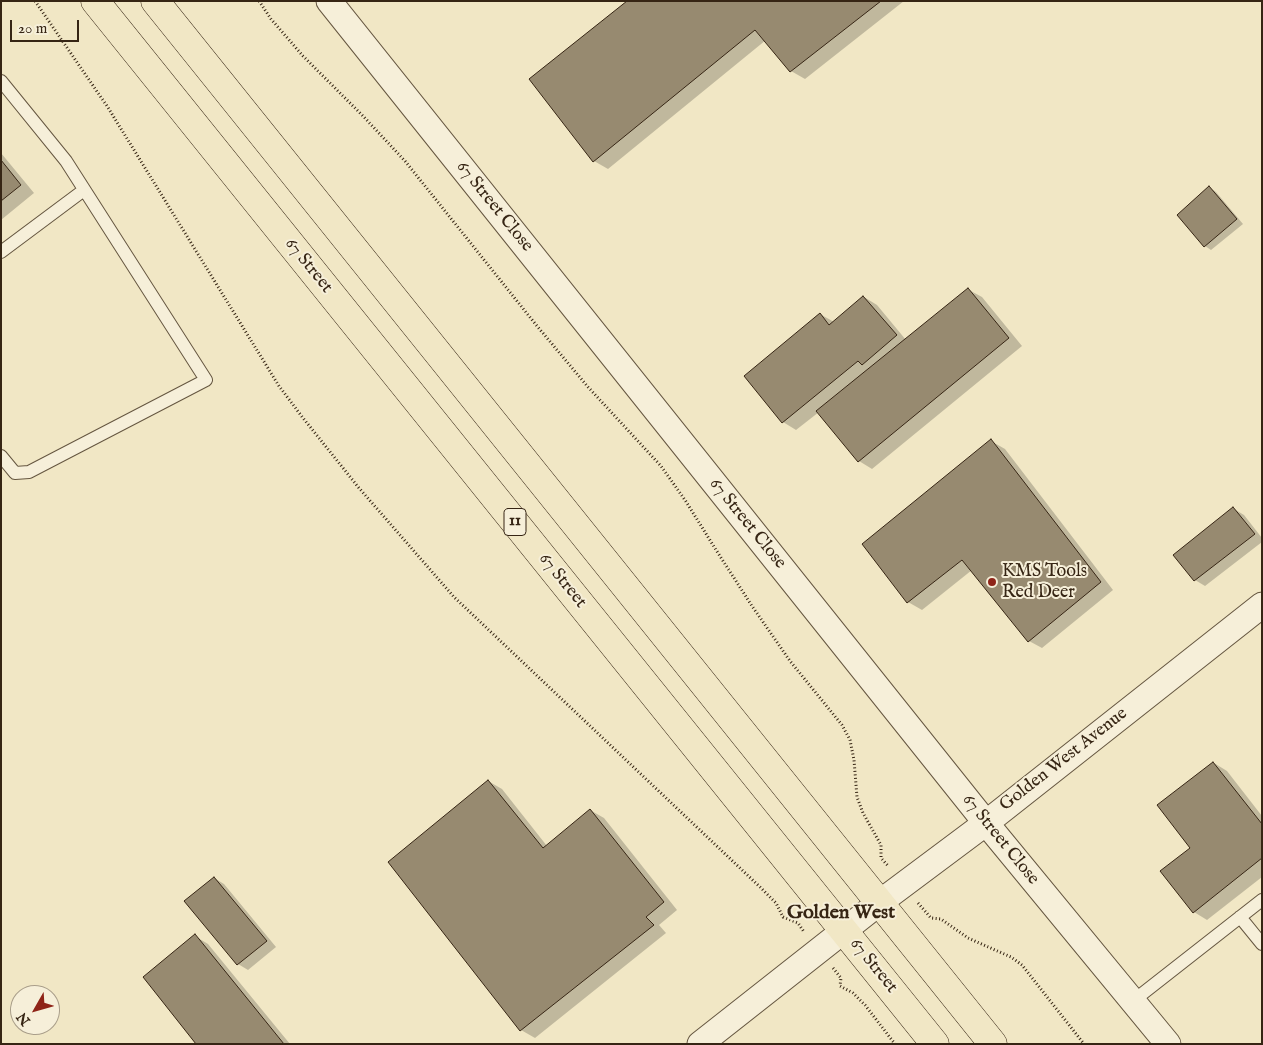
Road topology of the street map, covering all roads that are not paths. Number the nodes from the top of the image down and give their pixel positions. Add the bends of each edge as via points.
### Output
1 (94, 1) edge
2 (155, 1) edge
3 (329, 1) edge
4 (1, 81) edge
5 (84, 190) junction
6 (1, 252) edge
7 (1, 456) edge
8 (1262, 605) edge
9 (986, 823) junction
10 (1262, 900) edge
11 (879, 904) junction
12 (1240, 917) junction
13 (845, 931) junction
14 (1262, 944) edge
15 (1133, 1001) junction
16 (700, 1044) edge
17 (935, 1044) edge
18 (993, 1044) edge
19 (1168, 1044) edge

1 - 13 main road, 67 Street / 11
2 - 11 main road
3 - 9 street, 67 Street Close
4 - 5 lane via 66,161
5 - 6 lane
5 - 7 lane via 206,380 28,472 15,473
8 - 9 street, Golden West Avenue
9 - 11 street, Golden West Avenue
9 - 15 street, 67 Street Close
10 - 12 lane
11 - 13 street, Golden West Avenue
11 - 18 main road
12 - 14 lane
12 - 15 lane
13 - 16 street, Golden West Avenue
13 - 17 main road, 67 Street / 11
15 - 19 street, 67 Street Close

